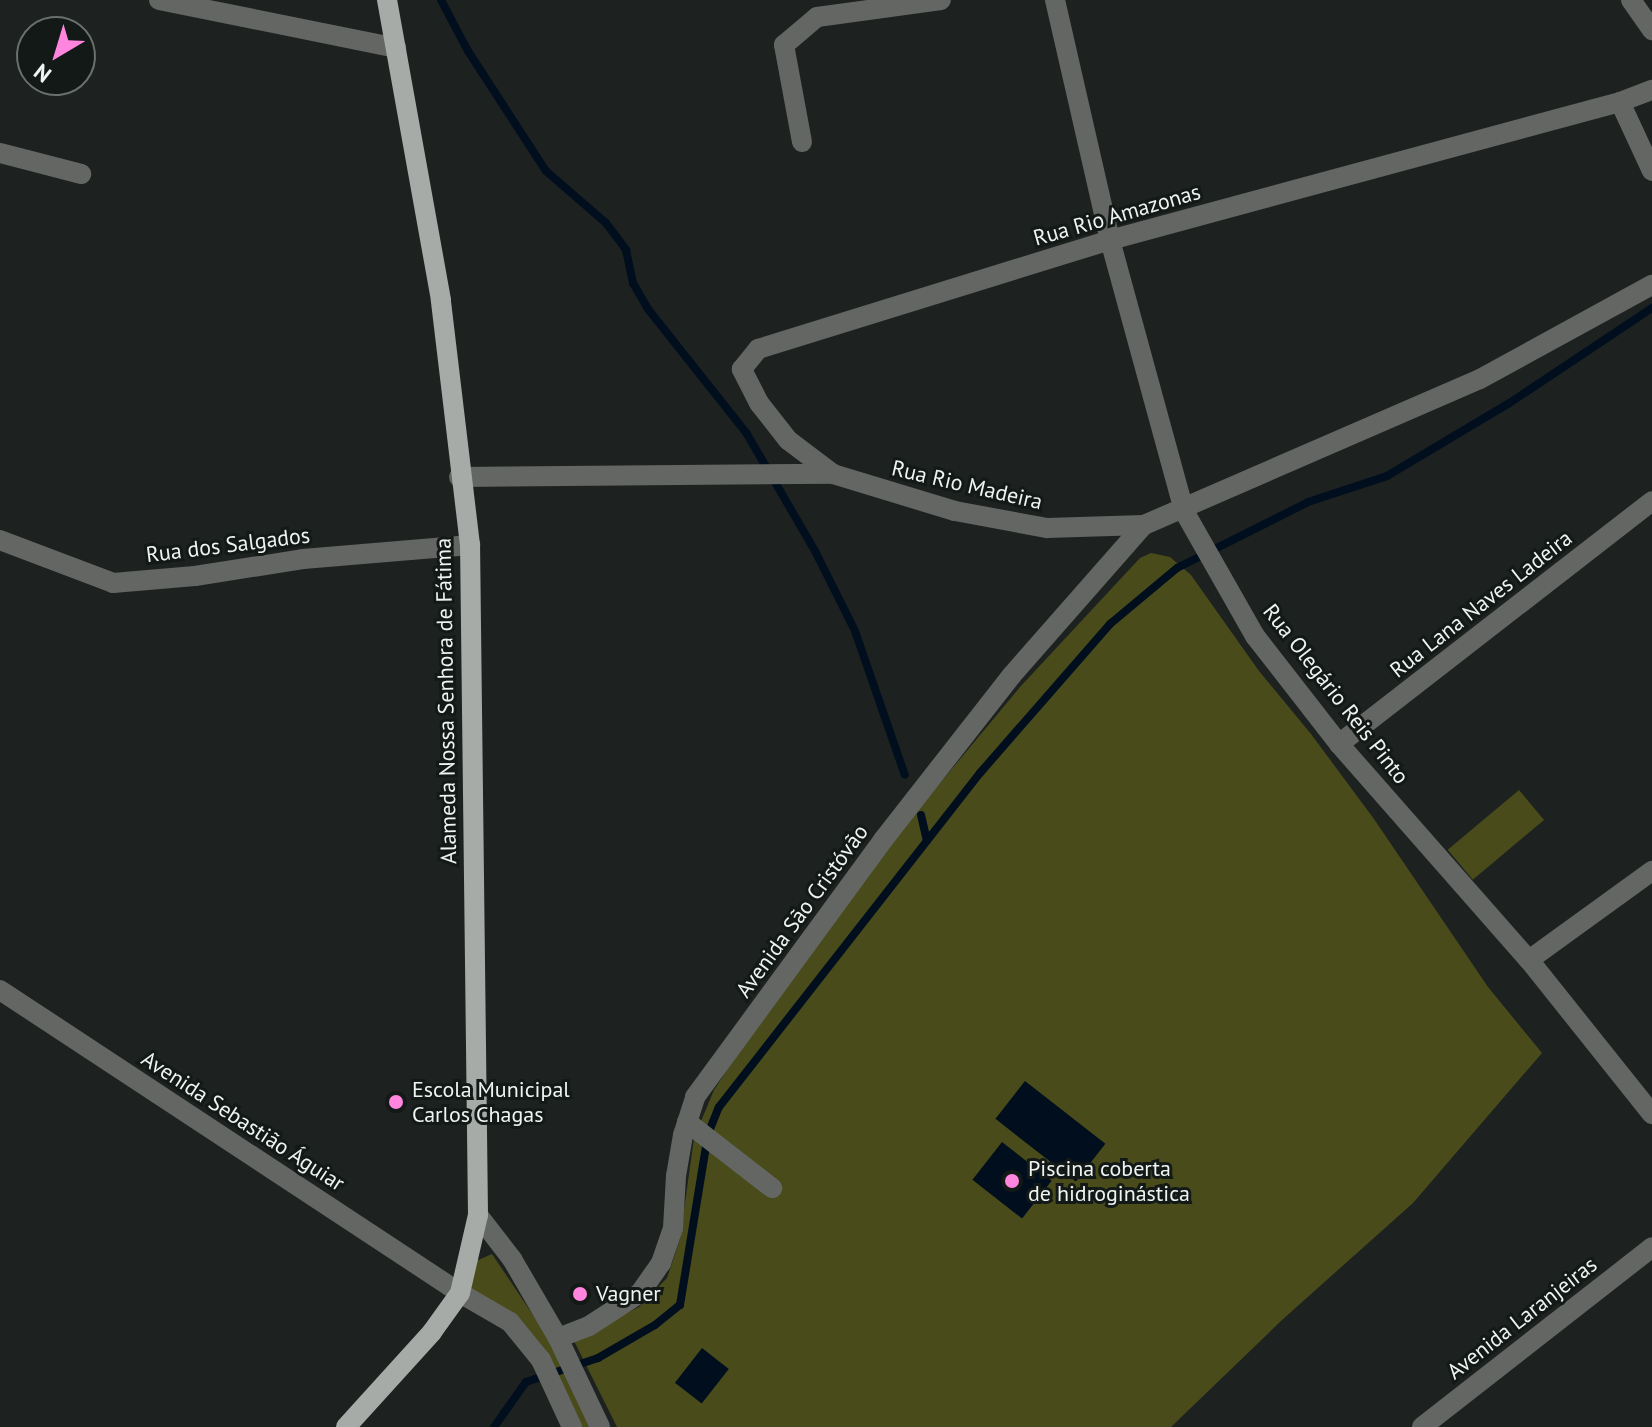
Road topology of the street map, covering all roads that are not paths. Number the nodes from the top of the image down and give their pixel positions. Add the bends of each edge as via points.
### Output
1 (159, 0) edge
2 (387, 0) edge
3 (941, 0) edge
4 (1055, 0) edge
5 (1631, 0) edge
6 (1652, 30) edge
7 (396, 48) junction
8 (1652, 90) edge
9 (1620, 102) junction
10 (802, 142) dead end
11 (0, 153) edge
12 (1652, 171) edge
13 (81, 174) dead end
14 (1110, 240) junction
15 (1652, 285) edge
16 (833, 474) junction
17 (459, 477) junction
18 (1652, 501) edge
19 (1184, 511) junction
20 (1144, 525) junction
21 (0, 540) edge
22 (470, 545) junction
23 (1339, 744) junction
24 (1652, 871) edge
25 (1529, 960) junction
26 (0, 990) edge
27 (1652, 1114) edge
28 (687, 1122) junction
29 (772, 1188) dead end
30 (478, 1215) junction
31 (1652, 1247) edge
32 (460, 1293) junction
33 (562, 1346) junction
34 (346, 1427) edge
35 (572, 1427) edge
36 (600, 1427) edge
37 (1422, 1427) edge

1 - 7 street
2 - 7 main road, Alameda Nossa Senhora de Fátima
3 - 10 street via 817,17 784,45
4 - 14 street, Rua Olegário Reis Pinto
5 - 6 street
7 - 17 main road, Alameda Nossa Senhora de Fátima via 441,300
8 - 9 street, Rua Rio Amazonas
9 - 12 street
9 - 14 street, Rua Rio Amazonas
11 - 13 street
14 - 16 street, Rua Rio Amazonas via 758,349 742,369 759,403 788,440
14 - 19 street, Rua Olegário Reis Pinto
15 - 19 street, Rua Rio Madeira via 1480,379
16 - 17 street, Rua Rio Madeira
16 - 20 street, Rua Rio Madeira via 955,511 1047,528
17 - 22 main road, Alameda Nossa Senhora de Fátima
18 - 23 street, Rua Lana Naves Ladeira
19 - 20 street, Rua Rio Madeira
19 - 23 street, Rua Olegário Reis Pinto via 1255,636
20 - 28 street, Avenida São Cristóvão via 1012,675 883,840 695,1097
21 - 22 street, Rua dos Salgados via 113,583
22 - 30 main road, Alameda Nossa Senhora de Fátima
23 - 25 street, Rua Olegário Reis Pinto
24 - 25 street
25 - 27 street, Rua Olegário Reis Pinto
26 - 32 street, Avenida Sebastião Águiar
28 - 29 street
28 - 33 street, Avenida São Cristóvão via 673,1228 661,1263 640,1293
30 - 32 main road, Alameda Nossa Senhora de Fátima
30 - 33 street via 512,1259
31 - 37 street, Avenida Laranjeiras
32 - 34 main road
32 - 35 street, Avenida Sebastião Águiar via 510,1322 541,1360
33 - 36 street

